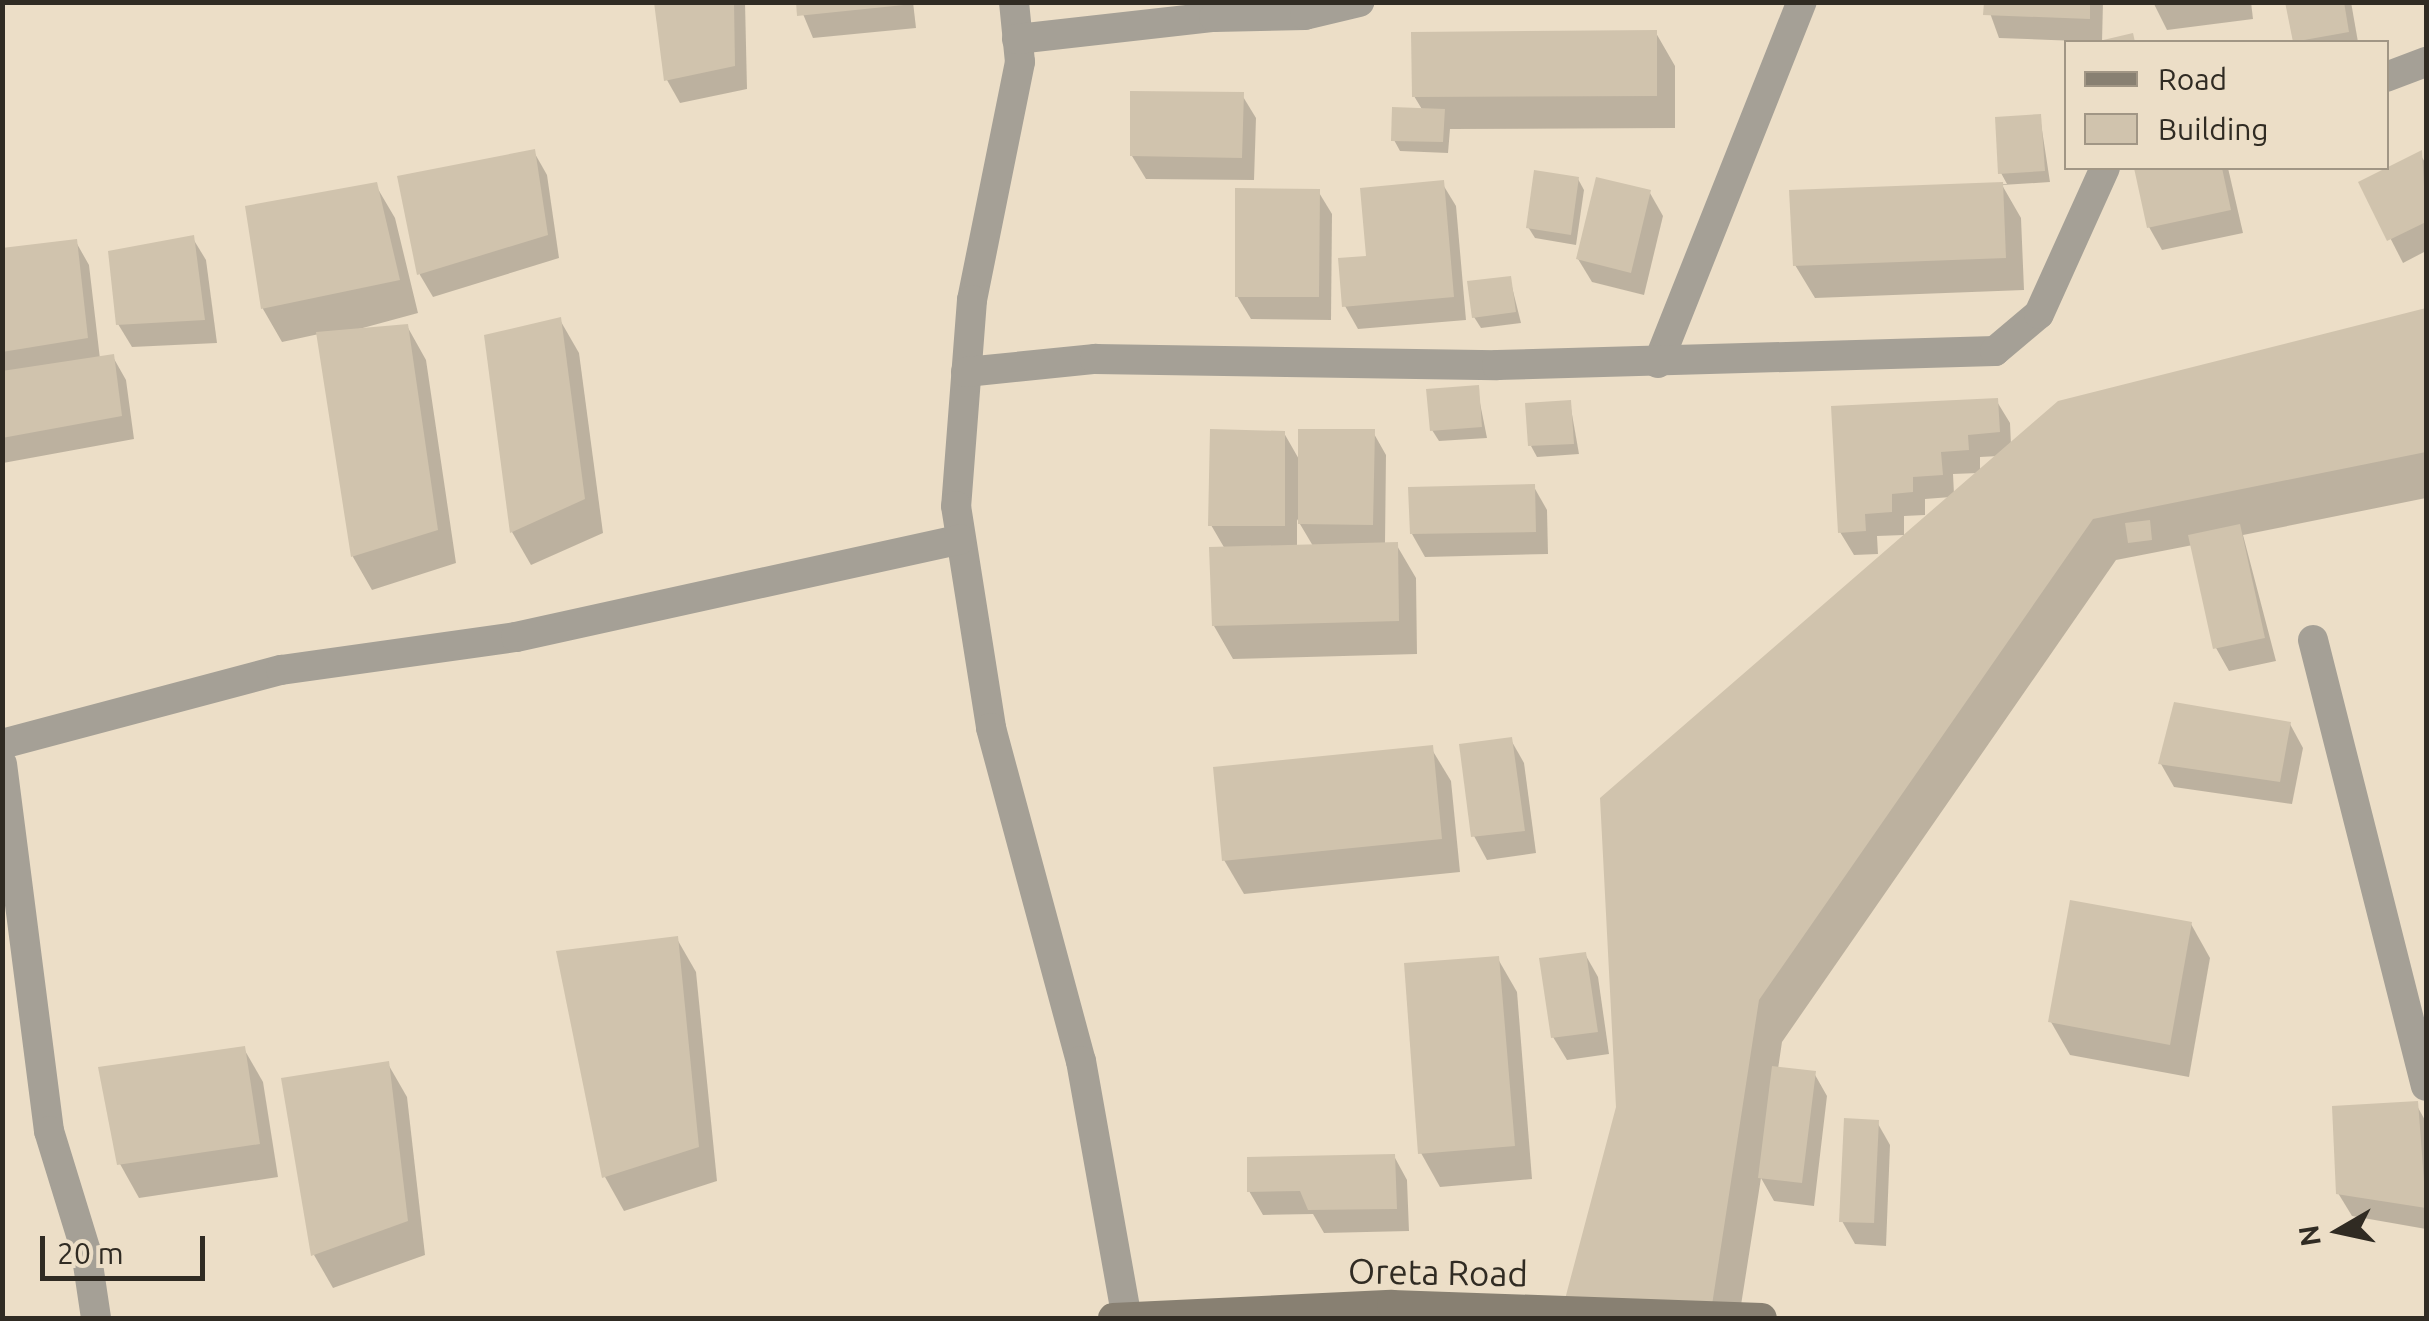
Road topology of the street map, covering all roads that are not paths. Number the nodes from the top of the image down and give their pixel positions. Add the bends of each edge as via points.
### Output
1 (1014, 2) edge
2 (1359, 2) edge
3 (1802, 2) edge
4 (1017, 39) junction
5 (2426, 62) edge
6 (2389, 76) edge
7 (2103, 170) edge
8 (1658, 363) junction
9 (966, 372) junction
10 (960, 539) junction
11 (2313, 640) dead end
12 (2, 744) edge
13 (2, 764) edge
14 (11, 902) edge
15 (2426, 1086) edge
16 (96, 1318) edge
17 (1113, 1318) edge
18 (1127, 1318) edge
19 (1762, 1318) edge

1 - 4 street
2 - 4 street via 1305,15 1214,17
3 - 8 street
4 - 9 street via 1020,62 972,300
5 - 6 street
7 - 8 street via 2039,314 1995,351
8 - 9 street via 1095,359
9 - 10 street via 956,506
10 - 12 street via 516,637 281,670
10 - 18 street via 991,728 1081,1061
11 - 15 street
13 - 14 street
14 - 16 street via 50,1132 86,1251
17 - 18 street, Oreta Road
18 - 19 street, Oreta Road via 1392,1305

